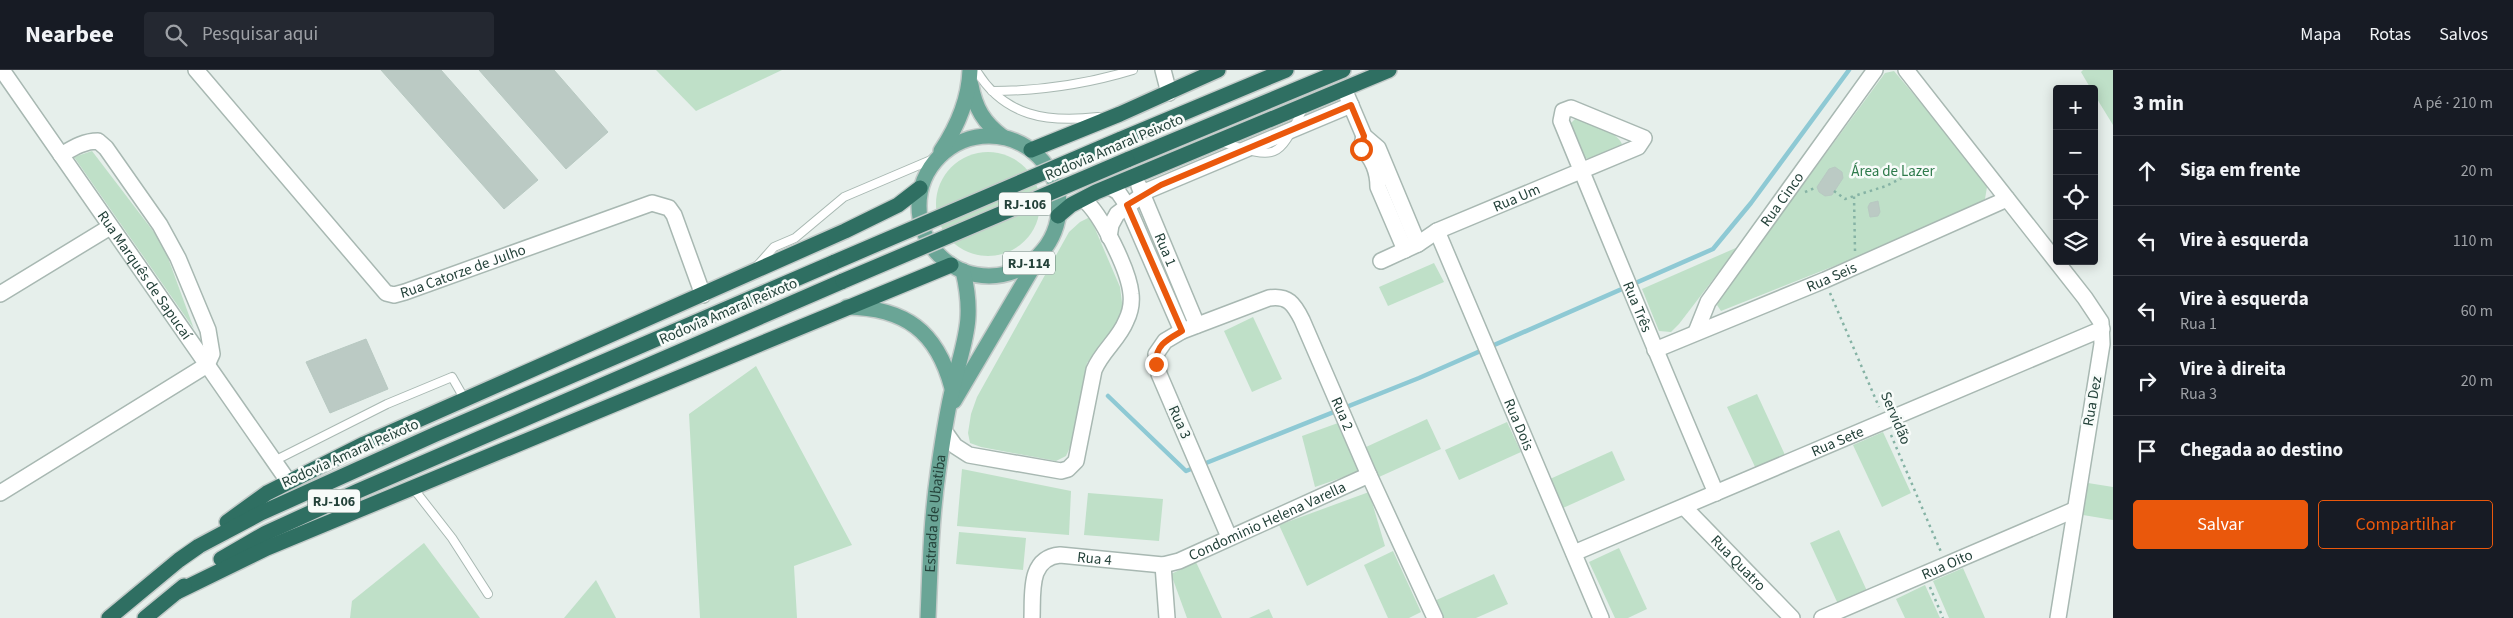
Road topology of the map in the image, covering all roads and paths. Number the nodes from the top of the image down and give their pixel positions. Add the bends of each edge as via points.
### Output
1 (2, 70) edge
2 (196, 70) edge
3 (1133, 70) edge
4 (1162, 70) edge
5 (1218, 70) edge
6 (1286, 70) edge
7 (1343, 70) edge
8 (1388, 70) edge
9 (1875, 70) edge
10 (1906, 70) edge
11 (972, 74) edge
12 (1344, 89) junction
13 (992, 91) junction
14 (1169, 93) junction
15 (1305, 105) junction
16 (1351, 105) junction
17 (1120, 114) junction
18 (1561, 121) joint
19 (1293, 129) junction
20 (1003, 137) junction
21 (1218, 141) junction
22 (1362, 143) junction
23 (1245, 149) junction
24 (1031, 150) junction
25 (61, 156) junction
26 (938, 157) junction
27 (1581, 171) junction
28 (1141, 173) junction
29 (1904, 177) dead end
30 (1110, 187) junction
31 (920, 188) junction
32 (1834, 191) dead end
33 (1142, 194) junction
34 (1854, 196) junction
35 (1083, 199) junction
36 (2007, 199) junction
37 (1127, 205) junction
38 (1058, 216) junction
39 (110, 227) junction
40 (1437, 231) junction
41 (1109, 237) junction
42 (1047, 244) junction
43 (1412, 247) junction
44 (1381, 260) dead end
45 (1856, 266) junction
46 (957, 268) junction
47 (750, 275) junction
48 (1825, 280) junction
49 (0, 294) edge
50 (702, 295) junction
51 (846, 307) junction
52 (1197, 325) junction
53 (2102, 329) junction
54 (1182, 331) junction
55 (1696, 332) junction
56 (1655, 350) junction
57 (207, 364) junction
58 (952, 388) junction
59 (464, 398) junction
60 (949, 408) junction
61 (1885, 422) junction
62 (945, 432) junction
63 (274, 461) junction
64 (1369, 475) junction
65 (288, 481) junction
66 (413, 488) junction
67 (0, 493) edge
68 (1716, 493) junction
69 (1684, 507) junction
70 (2074, 510) junction
71 (1229, 537) junction
72 (199, 546) junction
73 (1574, 554) junction
74 (1163, 565) junction
75 (1947, 565) junction
76 (1924, 574) junction
77 (177, 592) junction
78 (488, 594) dead end
79 (109, 618) edge
80 (145, 618) edge
81 (928, 618) edge
82 (1032, 618) edge
83 (1167, 618) edge
84 (1434, 618) edge
85 (1601, 618) edge
86 (1792, 618) edge
87 (1822, 618) edge
88 (1943, 618) edge
89 (2058, 618) edge

1 - 25 street, Rua Marquês de Sapucaí
2 - 50 street, Rua Catorze de Julho via 386,293 405,292 652,203 669,208 674,215
3 - 13 lane via 1061,87
4 - 14 street
5 - 14 highway
6 - 72 highway, Rodovia Amaral Peixoto / RJ-106, bridge via 332,480
7 - 77 highway, Rodovia Amaral Peixoto / RJ-106, bridge via 843,281 313,511 219,560
8 - 12 highway
9 - 55 street, Rua Cinco via 1708,302
10 - 36 street
11 - 13 lane
11 - 20 main road, RJ-114 via 977,109 989,126
11 - 26 main road, RJ-114 via 957,123
12 - 15 highway
12 - 16 street
13 - 17 lane via 1017,109 1042,118 1078,119
14 - 17 highway
15 - 19 lane
15 - 21 highway
16 - 19 street
16 - 22 street
17 - 24 highway
18 - 27 street, Rua Três
18 - 27 street, Rua Um via 1563,111 1571,108 1644,138 1638,147
19 - 23 street
20 - 24 main road, RJ-114
20 - 26 main road, RJ-114 via 971,138 959,142
21 - 23 lane
21 - 28 highway
22 - 43 street via 1378,178 1378,187
22 - 43 street via 1378,148
23 - 33 street
24 - 38 main road, RJ-114 via 1052,176 1059,203
25 - 39 street, Rua Marquês de Sapucaí
25 - 57 street via 77,146 98,141 106,148 160,225 178,258 208,330 212,354
26 - 31 main road, RJ-114
26 - 47 lane via 844,197 795,238 774,248
27 - 40 street, Rua Um
27 - 56 street, Rua Três
28 - 30 highway
28 - 33 street, Rua 1
29 - 34 path
30 - 35 highway
30 - 37 street, Rua 1
31 - 46 main road, RJ-114 via 919,213 925,236 940,256
31 - 47 highway via 879,216
32 - 34 path via 1845,199
33 - 37 street
33 - 52 street, Rua 1
34 - 45 path
35 - 38 highway
35 - 41 street via 1094,209
36 - 45 street, Rua Seis
36 - 53 street via 2085,298
37 - 41 street via 1113,220
37 - 54 street, Rua 1
38 - 42 main road, RJ-114
39 - 49 street
39 - 57 street, Rua Marquês de Sapucaí
40 - 43 street, Rua Um
40 - 73 street, Rua Dois
41 - 62 street via 1129,287 1131,305 1126,321 1094,370 1078,456 1073,466 1061,471 969,455 955,446
42 - 46 main road, RJ-114 via 1028,264 1003,274 982,275
42 - 60 main road, Estrada de Ubatiba / RJ-114
43 - 44 street, Rua Um
45 - 48 street, Rua Seis
46 - 51 highway
46 - 58 main road, Estrada de Ubatiba / RJ-114 via 970,308 964,347
47 - 50 highway
48 - 55 street, Rua Seis
48 - 61 path, Servidão
50 - 59 highway
51 - 58 main road via 884,310 913,324 941,356
51 - 66 highway
52 - 54 street, Rua 3
52 - 64 street, Rua 2 via 1269,298 1287,298 1302,320
53 - 61 street, Rua Sete
53 - 70 street, Rua Dez
54 - 71 street, Rua 3 via 1159,348 1156,364
55 - 56 street, Rua Seis
56 - 68 street, Rua Três
57 - 63 street, Rua Marquês de Sapucaí
57 - 67 street
58 - 60 main road, Estrada de Ubatiba / RJ-114
59 - 63 lane via 452,377 387,404
59 - 65 highway
60 - 62 main road, Estrada de Ubatiba / RJ-114
61 - 68 street, Rua Sete
61 - 75 path, Servidão
62 - 81 main road, Estrada de Ubatiba / RJ-114 via 932,528
63 - 65 street, Rua Marquês de Sapucaí
64 - 71 street, Condominio Helena Varella
64 - 84 street, Rua 2
65 - 72 highway via 243,510
66 - 77 highway via 240,560
66 - 78 lane via 452,538
68 - 69 street, Rua Sete
69 - 73 street, Rua Sete
69 - 86 street, Rua Quatro
70 - 75 street, Rua Oito
70 - 89 street, Rua Dez
71 - 74 street, Condominio Helena Varella
72 - 79 highway, Rodovia Amaral Peixoto / RJ-106 via 161,573
73 - 85 street, Rua Dois
74 - 82 street, Rua 4 via 1060,555 1047,558 1040,562 1035,572
74 - 83 street
75 - 76 street, Rua Oito
76 - 87 street, Rua Oito
76 - 88 path
77 - 80 highway, Rodovia Amaral Peixoto / RJ-106

